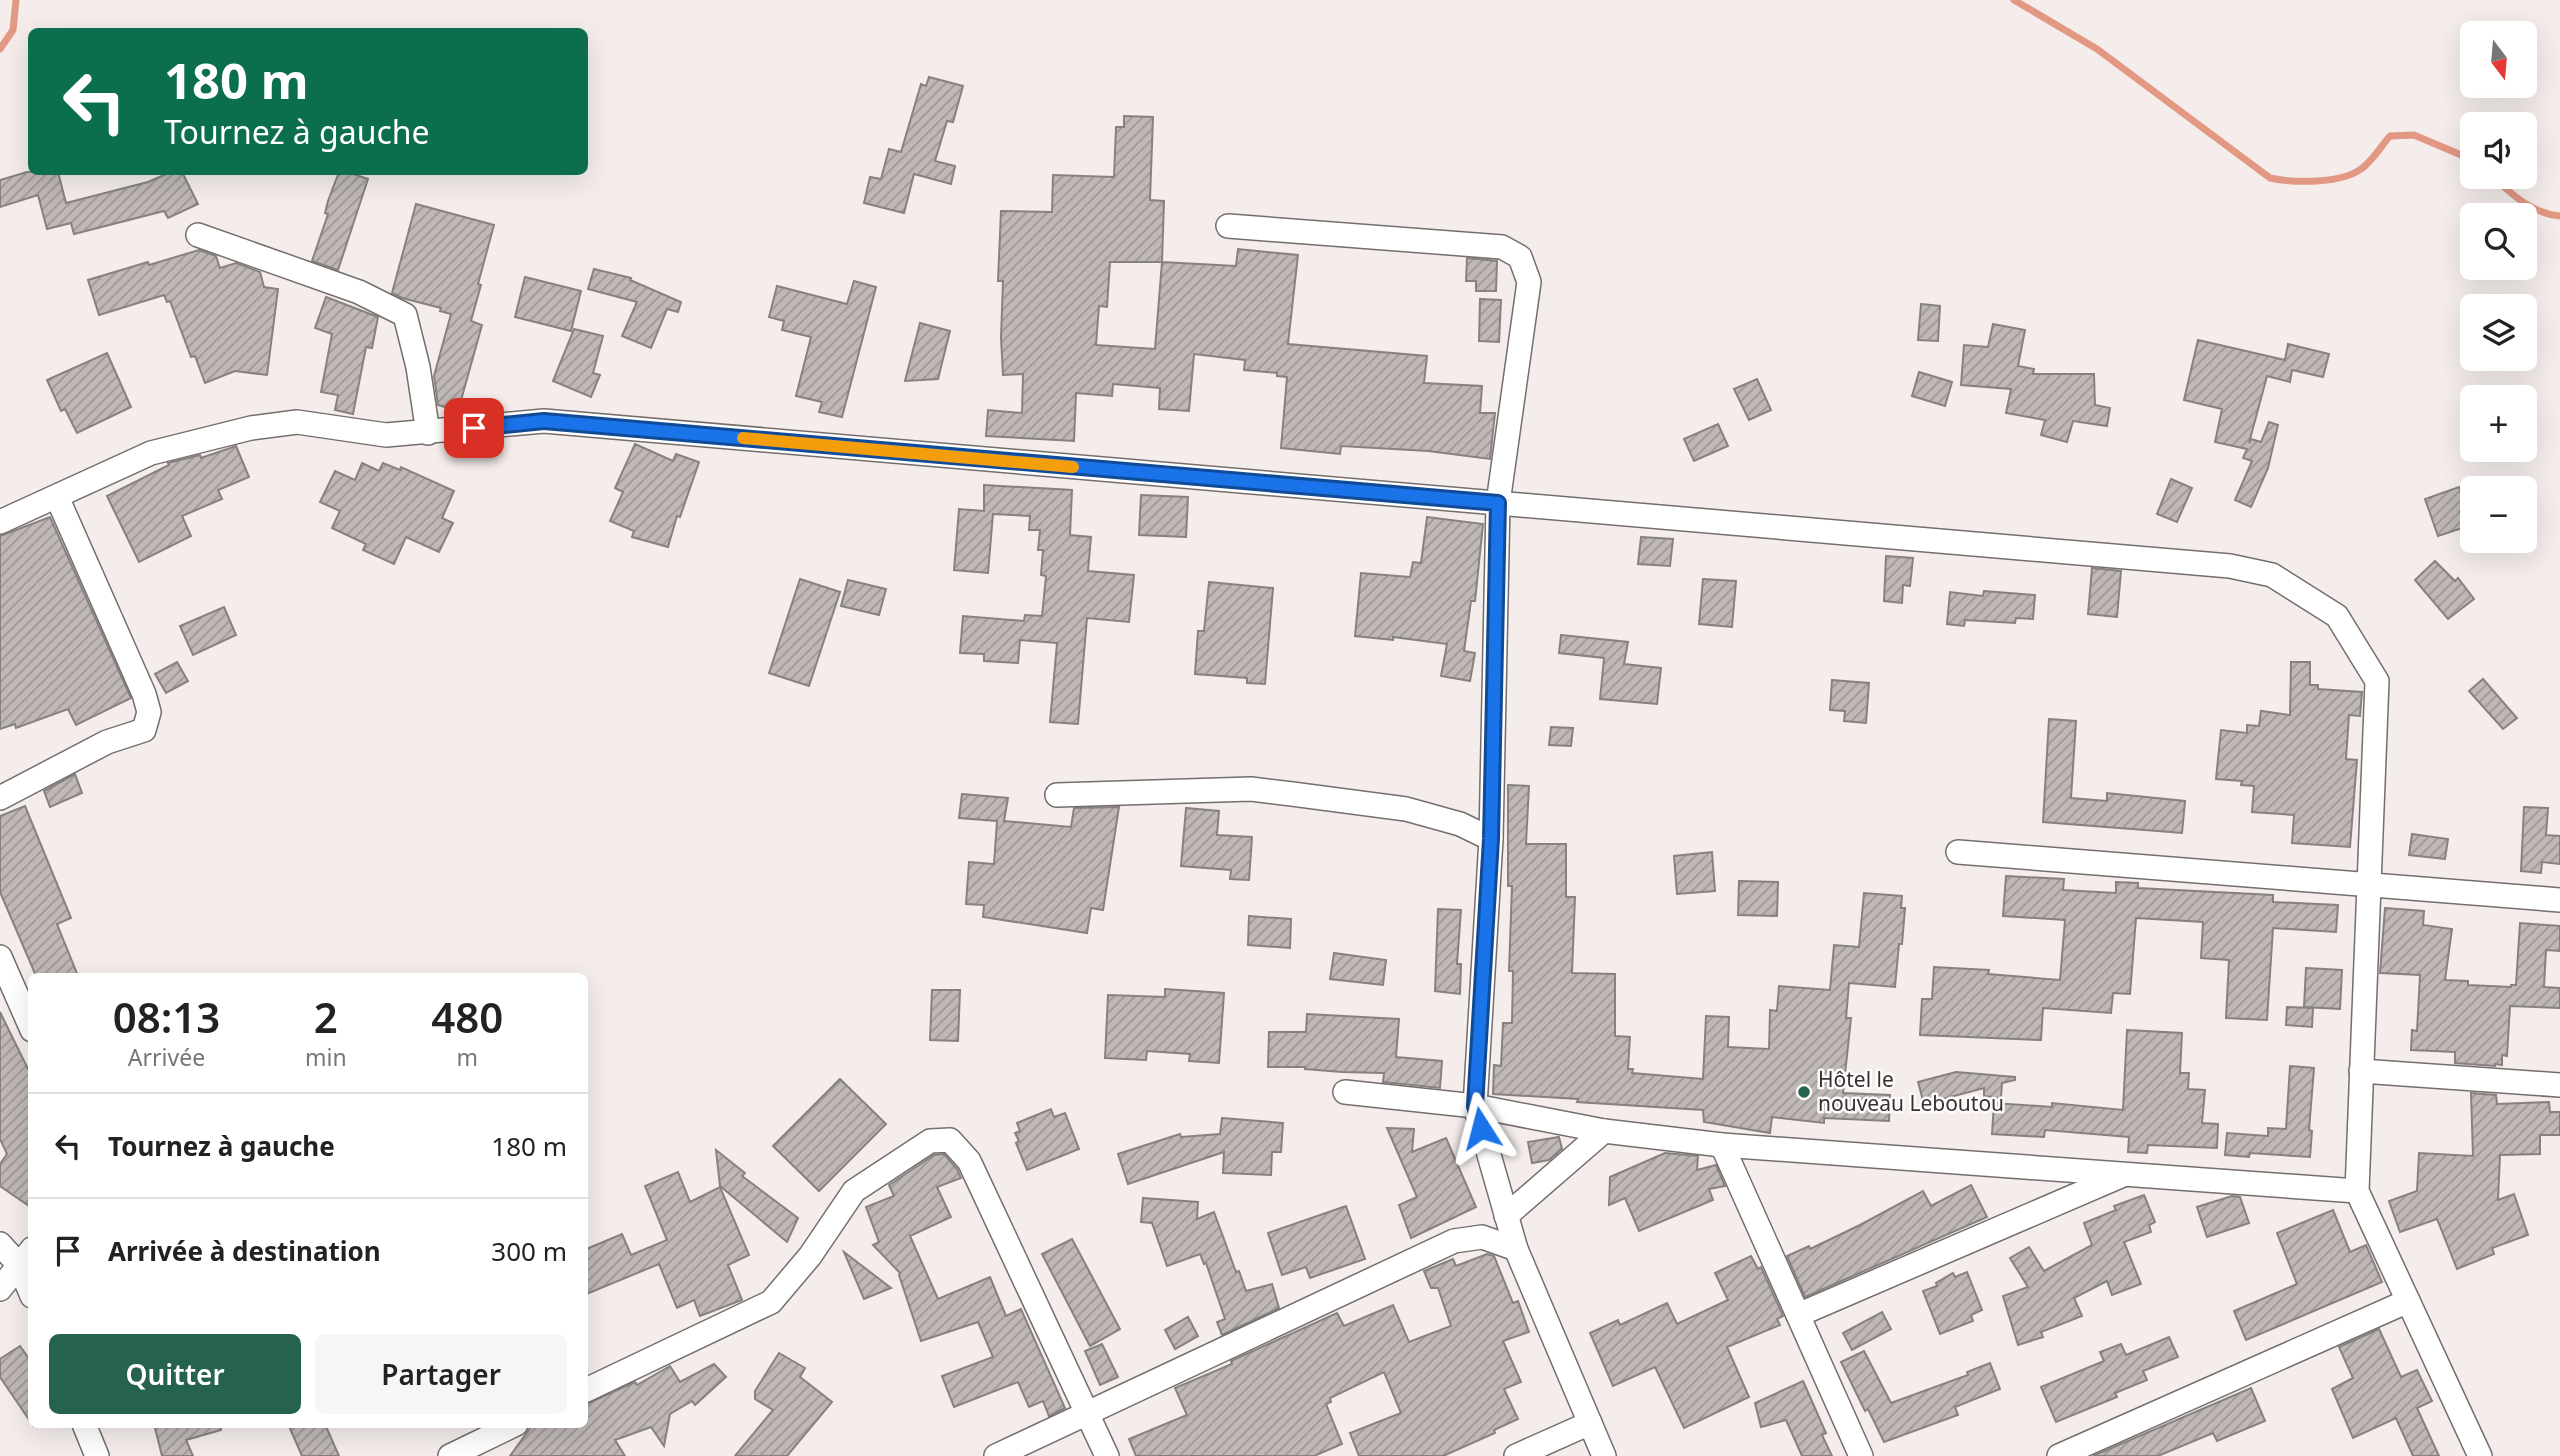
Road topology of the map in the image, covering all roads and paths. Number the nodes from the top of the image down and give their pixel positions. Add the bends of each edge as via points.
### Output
1 (1228, 226) dead end
2 (198, 235) dead end
3 (428, 433) junction
4 (57, 497) junction
5 (1498, 503) junction
6 (0, 522) edge
7 (1058, 795) dead end
8 (0, 798) edge
9 (1491, 839) junction
10 (1958, 852) dead end
11 (2369, 885) junction
12 (2560, 900) edge
13 (0, 957) edge
14 (28, 1021) edge
15 (2361, 1071) junction
16 (2560, 1085) edge
17 (1345, 1092) dead end
18 (1475, 1106) junction
19 (1604, 1131) junction
20 (1722, 1145) junction
21 (2126, 1174) junction
22 (2357, 1191) junction
23 (1506, 1216) junction
24 (0, 1244) edge
25 (1516, 1250) junction
26 (25, 1257) edge
27 (0, 1290) edge
28 (2408, 1301) junction
29 (1798, 1315) junction
30 (588, 1389) edge
31 (1087, 1411) junction
32 (1590, 1423) junction
33 (86, 1428) edge
34 (508, 1428) edge
35 (97, 1456) edge
36 (450, 1456) edge
37 (996, 1456) edge
38 (1107, 1456) edge
39 (1516, 1456) edge
40 (1605, 1456) edge
41 (1861, 1456) edge
42 (2059, 1456) edge
43 (2480, 1456) edge

1 - 5 street via 1502,247 1520,257 1529,282
2 - 3 street via 359,292 405,314
3 - 4 street via 386,435 297,422 251,428 151,453
3 - 5 street via 544,421
4 - 6 street
4 - 8 street via 149,712 144,730 107,742
5 - 9 street
5 - 11 street via 2230,566 2272,575 2337,616 2377,681
7 - 9 street via 1251,789 1292,793 1406,809 1460,824
9 - 18 street
10 - 11 street
11 - 12 street
11 - 15 street
13 - 14 street
15 - 16 street
15 - 22 street
17 - 18 street
18 - 19 street
18 - 23 street
19 - 20 street
19 - 23 street
20 - 21 street
20 - 29 street
21 - 22 street
21 - 29 street
22 - 28 street
23 - 25 street
24 - 26 street
25 - 31 street via 1482,1237 1454,1241
25 - 32 street
26 - 27 street
28 - 42 street
28 - 43 street
29 - 41 street
30 - 31 street via 771,1302 854,1191 930,1141 950,1140 968,1161
31 - 37 street
31 - 38 street
32 - 39 street
32 - 40 street
33 - 35 street
34 - 36 street

